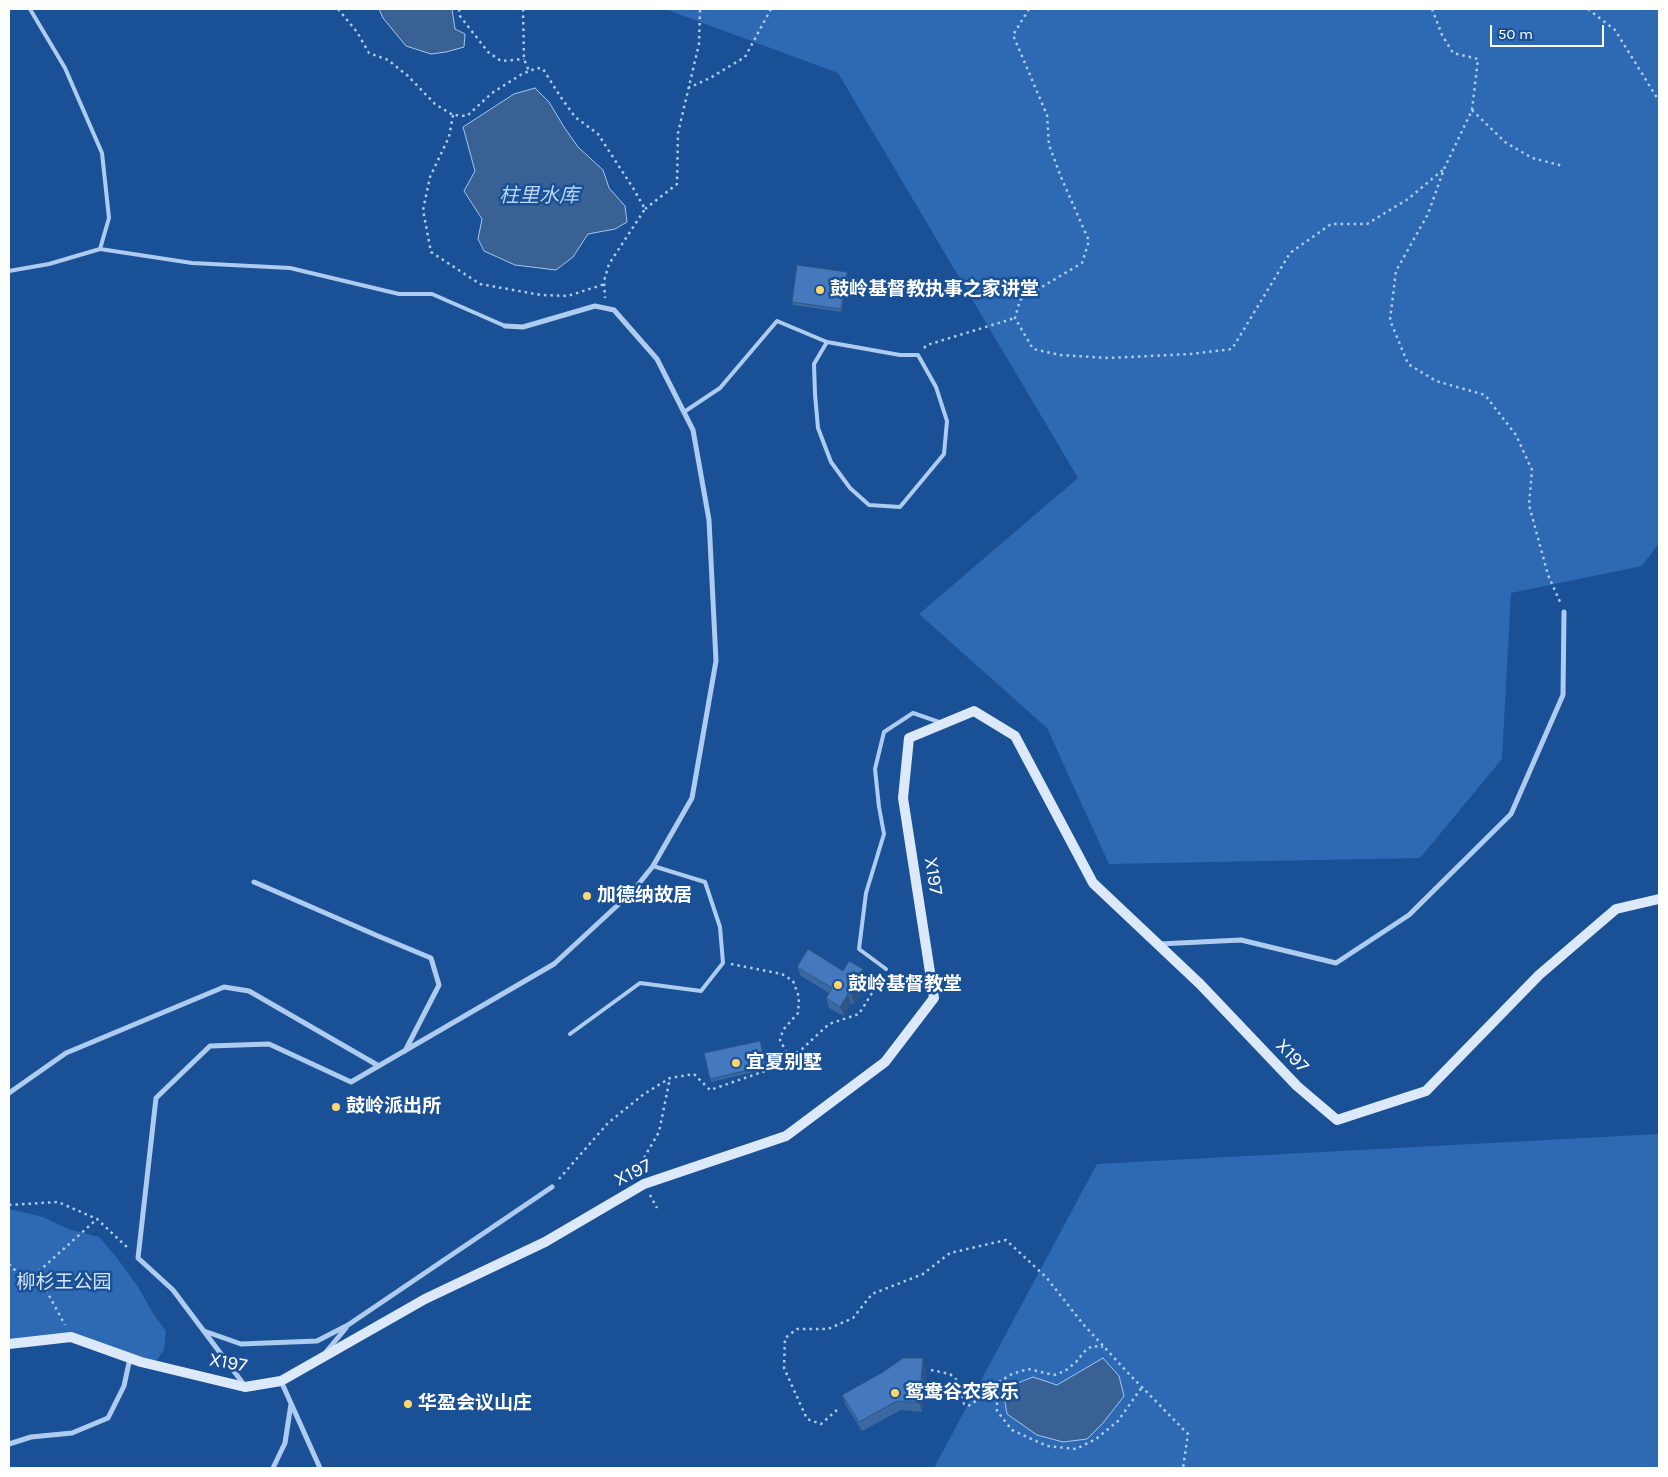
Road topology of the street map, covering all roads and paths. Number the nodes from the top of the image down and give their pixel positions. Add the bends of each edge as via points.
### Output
1 (30, 9) edge
2 (338, 9) edge
3 (459, 9) edge
4 (523, 9) edge
5 (700, 9) edge
6 (771, 9) edge
7 (1028, 9) edge
8 (1432, 9) edge
9 (1588, 9) edge
10 (524, 59) junction
11 (529, 71) junction
12 (688, 88) junction
13 (1659, 101) edge
14 (1472, 110) junction
15 (453, 115) junction
16 (1563, 166) dead end
17 (1444, 168) junction
18 (645, 209) junction
19 (100, 249) junction
20 (9, 271) edge
21 (605, 284) junction
22 (606, 308) junction
23 (1015, 318) junction
24 (505, 326) joint
25 (827, 342) junction
26 (918, 355) junction
27 (684, 412) junction
28 (1564, 612) joint
29 (944, 724) junction
30 (653, 866) junction
31 (254, 882) dead end
32 (1659, 899) edge
33 (1158, 944) junction
34 (723, 963) junction
35 (886, 969) joint
36 (570, 1034) dead end
37 (405, 1051) junction
38 (789, 1057) junction
39 (379, 1066) junction
40 (670, 1078) junction
41 (9, 1093) edge
42 (644, 1184) junction
43 (552, 1187) joint
44 (9, 1205) edge
45 (657, 1208) dead end
46 (97, 1219) junction
47 (138, 1258) junction
48 (9, 1264) edge
49 (29, 1280) junction
50 (348, 1325) junction
51 (203, 1330) junction
52 (71, 1337) junction
53 (9, 1344) edge
54 (1104, 1347) junction
55 (130, 1358) junction
56 (321, 1358) junction
57 (931, 1370) dead end
58 (281, 1381) junction
59 (997, 1383) junction
60 (245, 1387) junction
61 (1142, 1387) junction
62 (291, 1404) junction
63 (837, 1410) dead end
64 (9, 1444) edge
65 (272, 1468) edge
66 (320, 1468) edge
67 (1183, 1468) edge

1 - 19 lane via 66,68 102,153 109,218
2 - 15 path via 357,32 369,54 388,60 435,104
3 - 10 path via 460,16 488,52 501,61
4 - 10 path
5 - 12 path via 699,44
6 - 12 path via 745,57
7 - 23 path via 1013,35 1047,115 1049,145 1089,241 1082,262 1020,300
8 - 14 path via 1453,54 1478,59
9 - 13 path via 1615,30
10 - 11 path
11 - 15 path via 492,93 466,116
11 - 18 path via 543,69 575,117 598,134
12 - 18 path via 678,133 677,184
14 - 16 path via 1505,142 1532,158
14 - 17 path
15 - 21 path via 448,137 430,177 423,210 431,252 480,284 540,295 568,296
17 - 23 path via 1408,199 1367,224 1331,224 1290,253 1232,350 1109,358 1060,355 1033,349
17 - 28 path via 1428,214 1396,271 1390,320 1408,364 1436,381 1485,395 1516,436 1532,470 1529,505 1548,575
18 - 21 path via 609,264
19 - 20 lane via 49,264
19 - 24 lane via 192,263 290,268 399,294 432,294
21 - 22 path
22 - 24 street via 596,306 523,327
22 - 27 street via 614,310 657,359
23 - 26 path via 927,345
25 - 26 lane
25 - 26 lane via 814,364 818,428 831,462 850,488 869,504 900,507 944,454 947,421 936,387
25 - 27 lane via 777,321 720,388
27 - 30 street via 693,430 709,520 716,661 692,798
28 - 33 street via 1563,695 1511,814 1409,915 1336,963 1241,940
29 - 33 street, X197 / X197 via 974,711 1015,736 1093,883
29 - 35 lane via 912,713 884,732 875,769 884,834 866,893 859,949
29 - 42 street, X197 / X197 via 909,738 903,798 934,998 885,1062 786,1136
30 - 34 lane via 705,882 720,926
30 - 37 street via 633,891 554,964
31 - 37 street via 431,958 439,985
32 - 33 street, X197 / X197 via 1616,909 1539,975 1426,1091 1337,1120 1297,1086
34 - 36 lane via 702,990 640,983
34 - 38 path via 782,974 793,981 799,997 798,1013 782,1030 780,1040
35 - 38 path via 859,1014 829,1024
37 - 39 street
38 - 40 path via 771,1069 710,1090 694,1074
39 - 41 street via 248,992 224,986 66,1053
39 - 47 street via 351,1082 269,1044 210,1046 156,1098
40 - 42 path via 660,1132 645,1156
40 - 43 path via 608,1123
42 - 45 path
42 - 56 street, X197 / X197 via 545,1242 425,1299
43 - 50 street
44 - 46 path via 58,1202
46 - 47 path
46 - 49 path
47 - 51 street via 173,1290
48 - 49 path
49 - 52 path via 46,1290
50 - 51 street via 317,1341 241,1344
50 - 56 street
51 - 60 street
52 - 53 street, X197 / X197
52 - 55 street, X197 / X197
54 - 59 path via 1092,1346 1065,1372 1054,1375 1028,1369
54 - 61 path
54 - 63 path via 1046,1277 1006,1240 950,1253 923,1274 872,1294 853,1318 828,1329 798,1329 785,1338 784,1368 808,1419 821,1424
55 - 60 street, X197 / X197
55 - 64 street via 124,1386 108,1418 72,1433 31,1437
56 - 58 street, X197 / X197
57 - 59 path via 950,1374 958,1381 964,1404 968,1406
58 - 60 street, X197 / X197
58 - 62 street
59 - 61 path via 997,1411 1012,1430 1047,1446 1076,1449 1096,1440 1118,1421
61 - 67 path via 1188,1434
62 - 65 street via 285,1443
62 - 66 street

